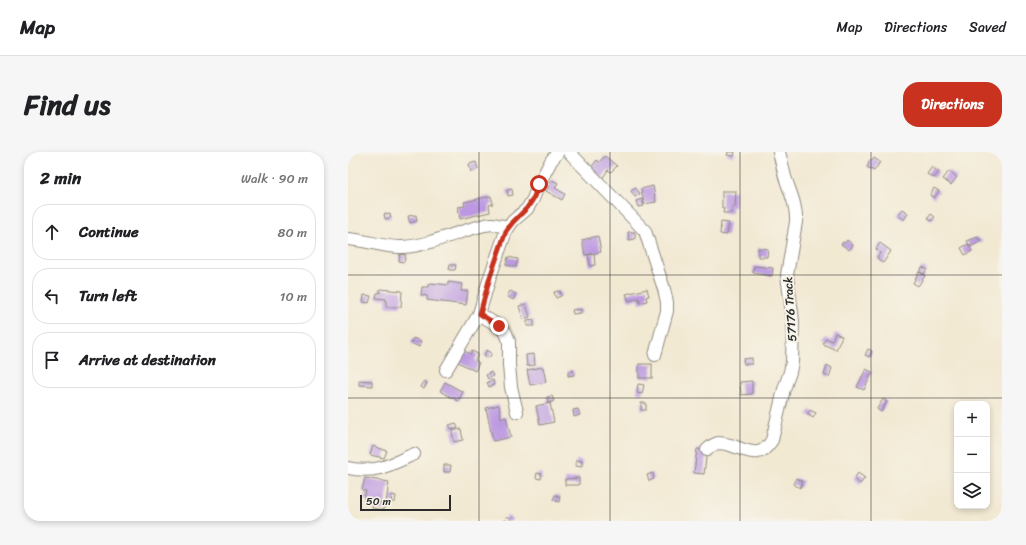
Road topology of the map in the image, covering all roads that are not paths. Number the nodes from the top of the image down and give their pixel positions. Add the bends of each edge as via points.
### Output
1 (558, 152) edge
2 (569, 152) edge
3 (779, 152) edge
4 (508, 227) junction
5 (348, 239) edge
6 (480, 314) junction
7 (655, 355) dead end
8 (446, 370) dead end
9 (517, 412) dead end
10 (707, 450) dead end
11 (414, 454) dead end
12 (348, 468) edge

1 - 4 street via 530,204
2 - 7 street via 645,231 667,302
3 - 10 street, 57176 Track via 796,214 787,275 793,321 790,372 768,447 763,451 753,452 719,443
4 - 5 street via 485,225 430,242 403,247
4 - 6 street
6 - 8 street
6 - 9 street via 506,333 509,341 511,386
11 - 12 street via 384,468

